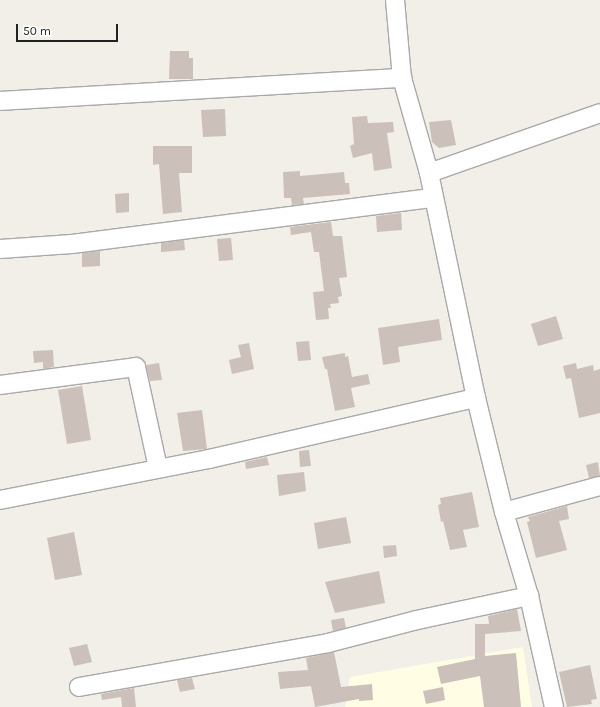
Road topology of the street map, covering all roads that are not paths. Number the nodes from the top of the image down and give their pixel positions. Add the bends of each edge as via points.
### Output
1 (395, 0) edge
2 (402, 78) junction
3 (0, 101) edge
4 (600, 113) edge
5 (429, 173) junction
6 (433, 198) junction
7 (0, 249) edge
8 (0, 385) edge
9 (476, 398) junction
10 (158, 468) junction
11 (600, 486) edge
12 (0, 500) edge
13 (504, 512) junction
14 (529, 596) junction
15 (79, 687) dead end
16 (554, 707) edge

1 - 2 street
2 - 3 street
2 - 5 street
4 - 5 street
5 - 6 street
6 - 7 street via 72,244
6 - 9 street
8 - 10 street via 136,367
9 - 10 street via 209,459
9 - 13 street
10 - 12 street
11 - 13 street
13 - 14 street
14 - 15 street via 417,620 328,643
14 - 16 street

